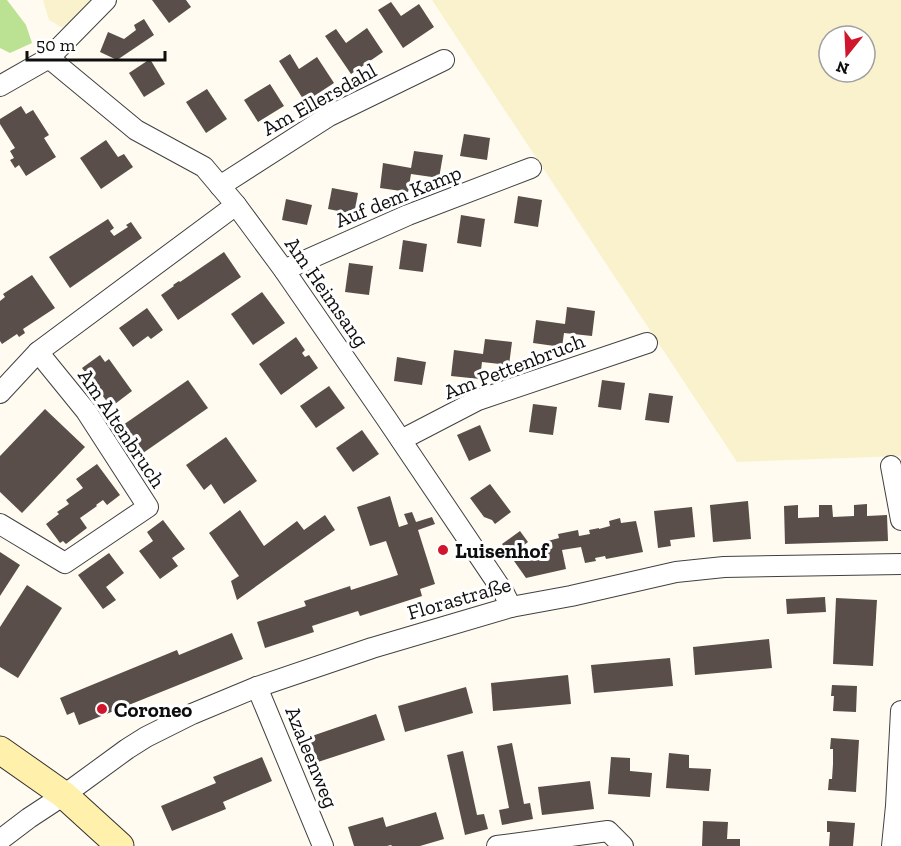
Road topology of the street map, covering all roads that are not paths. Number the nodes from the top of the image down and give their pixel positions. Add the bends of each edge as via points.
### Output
1 (106, 0) edge
2 (48, 58) junction
3 (444, 60) dead end
4 (0, 86) edge
5 (531, 168) dead end
6 (220, 186) junction
7 (236, 205) junction
8 (284, 270) junction
9 (647, 343) dead end
10 (38, 352) junction
11 (0, 393) edge
12 (401, 440) junction
13 (891, 466) dead end
14 (901, 520) edge
15 (0, 524) edge
16 (901, 564) edge
17 (511, 607) junction
18 (257, 687) junction
19 (901, 711) edge
20 (0, 750) edge
21 (64, 795) junction
22 (898, 805) edge
23 (0, 840) edge
24 (120, 846) edge
25 (323, 846) edge
26 (497, 846) edge
27 (623, 846) edge
28 (892, 846) edge

1 - 2 street
2 - 4 street
2 - 6 street, Am Heimsang via 136,130 204,166
3 - 6 street, Am Ellersdahl via 329,116
5 - 8 street, Auf dem Kamp via 408,215
6 - 7 street, Am Heimsang
7 - 8 street, Am Heimsang
7 - 10 street
8 - 12 street, Am Heimsang
9 - 12 street, Am Pettenbruch via 478,400
10 - 11 street
10 - 15 street, Am Altenbruch via 86,411 148,507 65,563
12 - 17 street, Am Heimsang
13 - 14 street
16 - 17 street, Florastraße via 724,567 676,572
17 - 18 street, Florastraße
18 - 21 street, Florastraße via 146,737
18 - 25 street, Azaleenweg
19 - 22 street
20 - 21 main road
21 - 23 street, Florastraße
21 - 24 main road
22 - 28 street
26 - 27 street via 608,831

